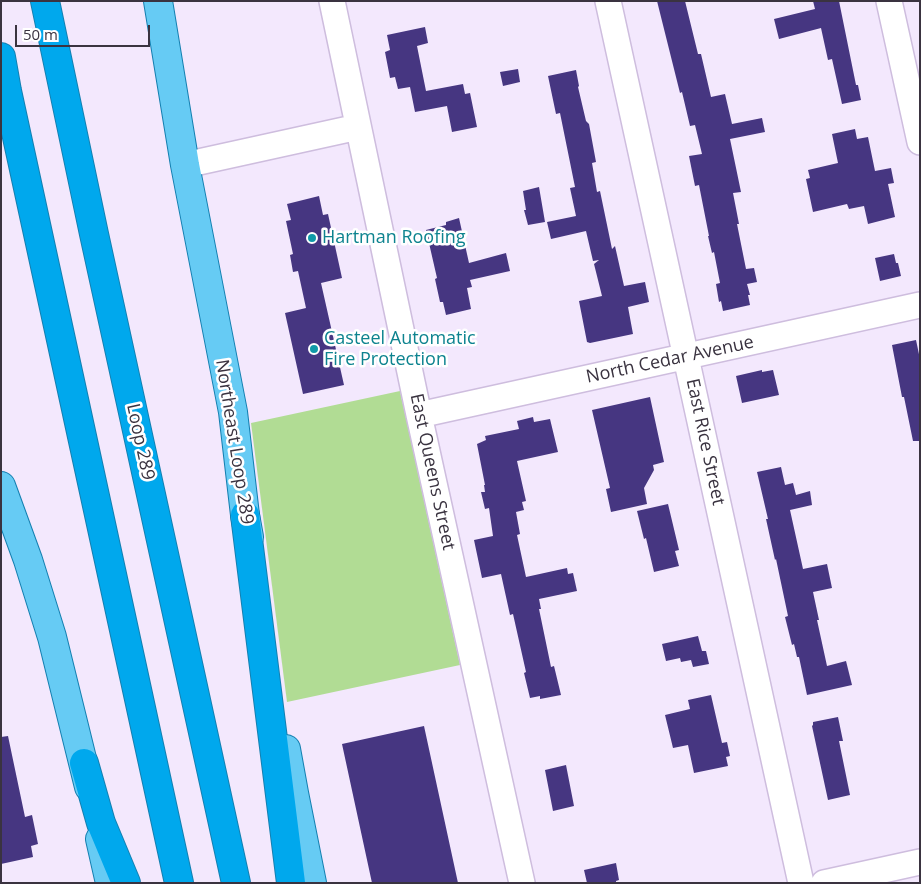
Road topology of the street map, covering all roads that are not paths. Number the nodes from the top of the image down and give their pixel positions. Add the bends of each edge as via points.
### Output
1 (45, 1) edge
2 (158, 1) edge
3 (332, 1) edge
4 (608, 1) edge
5 (889, 1) edge
6 (1, 57) edge
7 (358, 127) junction
8 (920, 142) edge
9 (185, 166) junction
10 (920, 305) edge
11 (686, 356) junction
12 (419, 415) junction
13 (1, 486) edge
14 (245, 515) junction
15 (84, 763) junction
16 (920, 862) edge
17 (110, 883) edge
18 (126, 883) edge
19 (179, 883) edge
20 (236, 883) edge
21 (291, 883) edge
22 (312, 883) edge
23 (522, 883) edge
24 (801, 883) edge
25 (824, 883) edge

1 - 20 highway, Loop 289
2 - 9 main road, Northeast Loop 289
3 - 7 street, East Queens Street
4 - 11 street, East Rice Street
5 - 8 street
6 - 19 highway
7 - 9 street
7 - 12 street, East Queens Street
9 - 14 main road, Northeast Loop 289 via 233,412
10 - 11 street, North Cedar Avenue
11 - 12 street, North Cedar Avenue
11 - 24 street, East Rice Street
12 - 23 street, East Queens Street
13 - 15 main road via 52,637
14 - 21 highway
14 - 22 main road, Northeast Loop 289
15 - 17 main road
15 - 18 highway via 101,823
16 - 25 street

